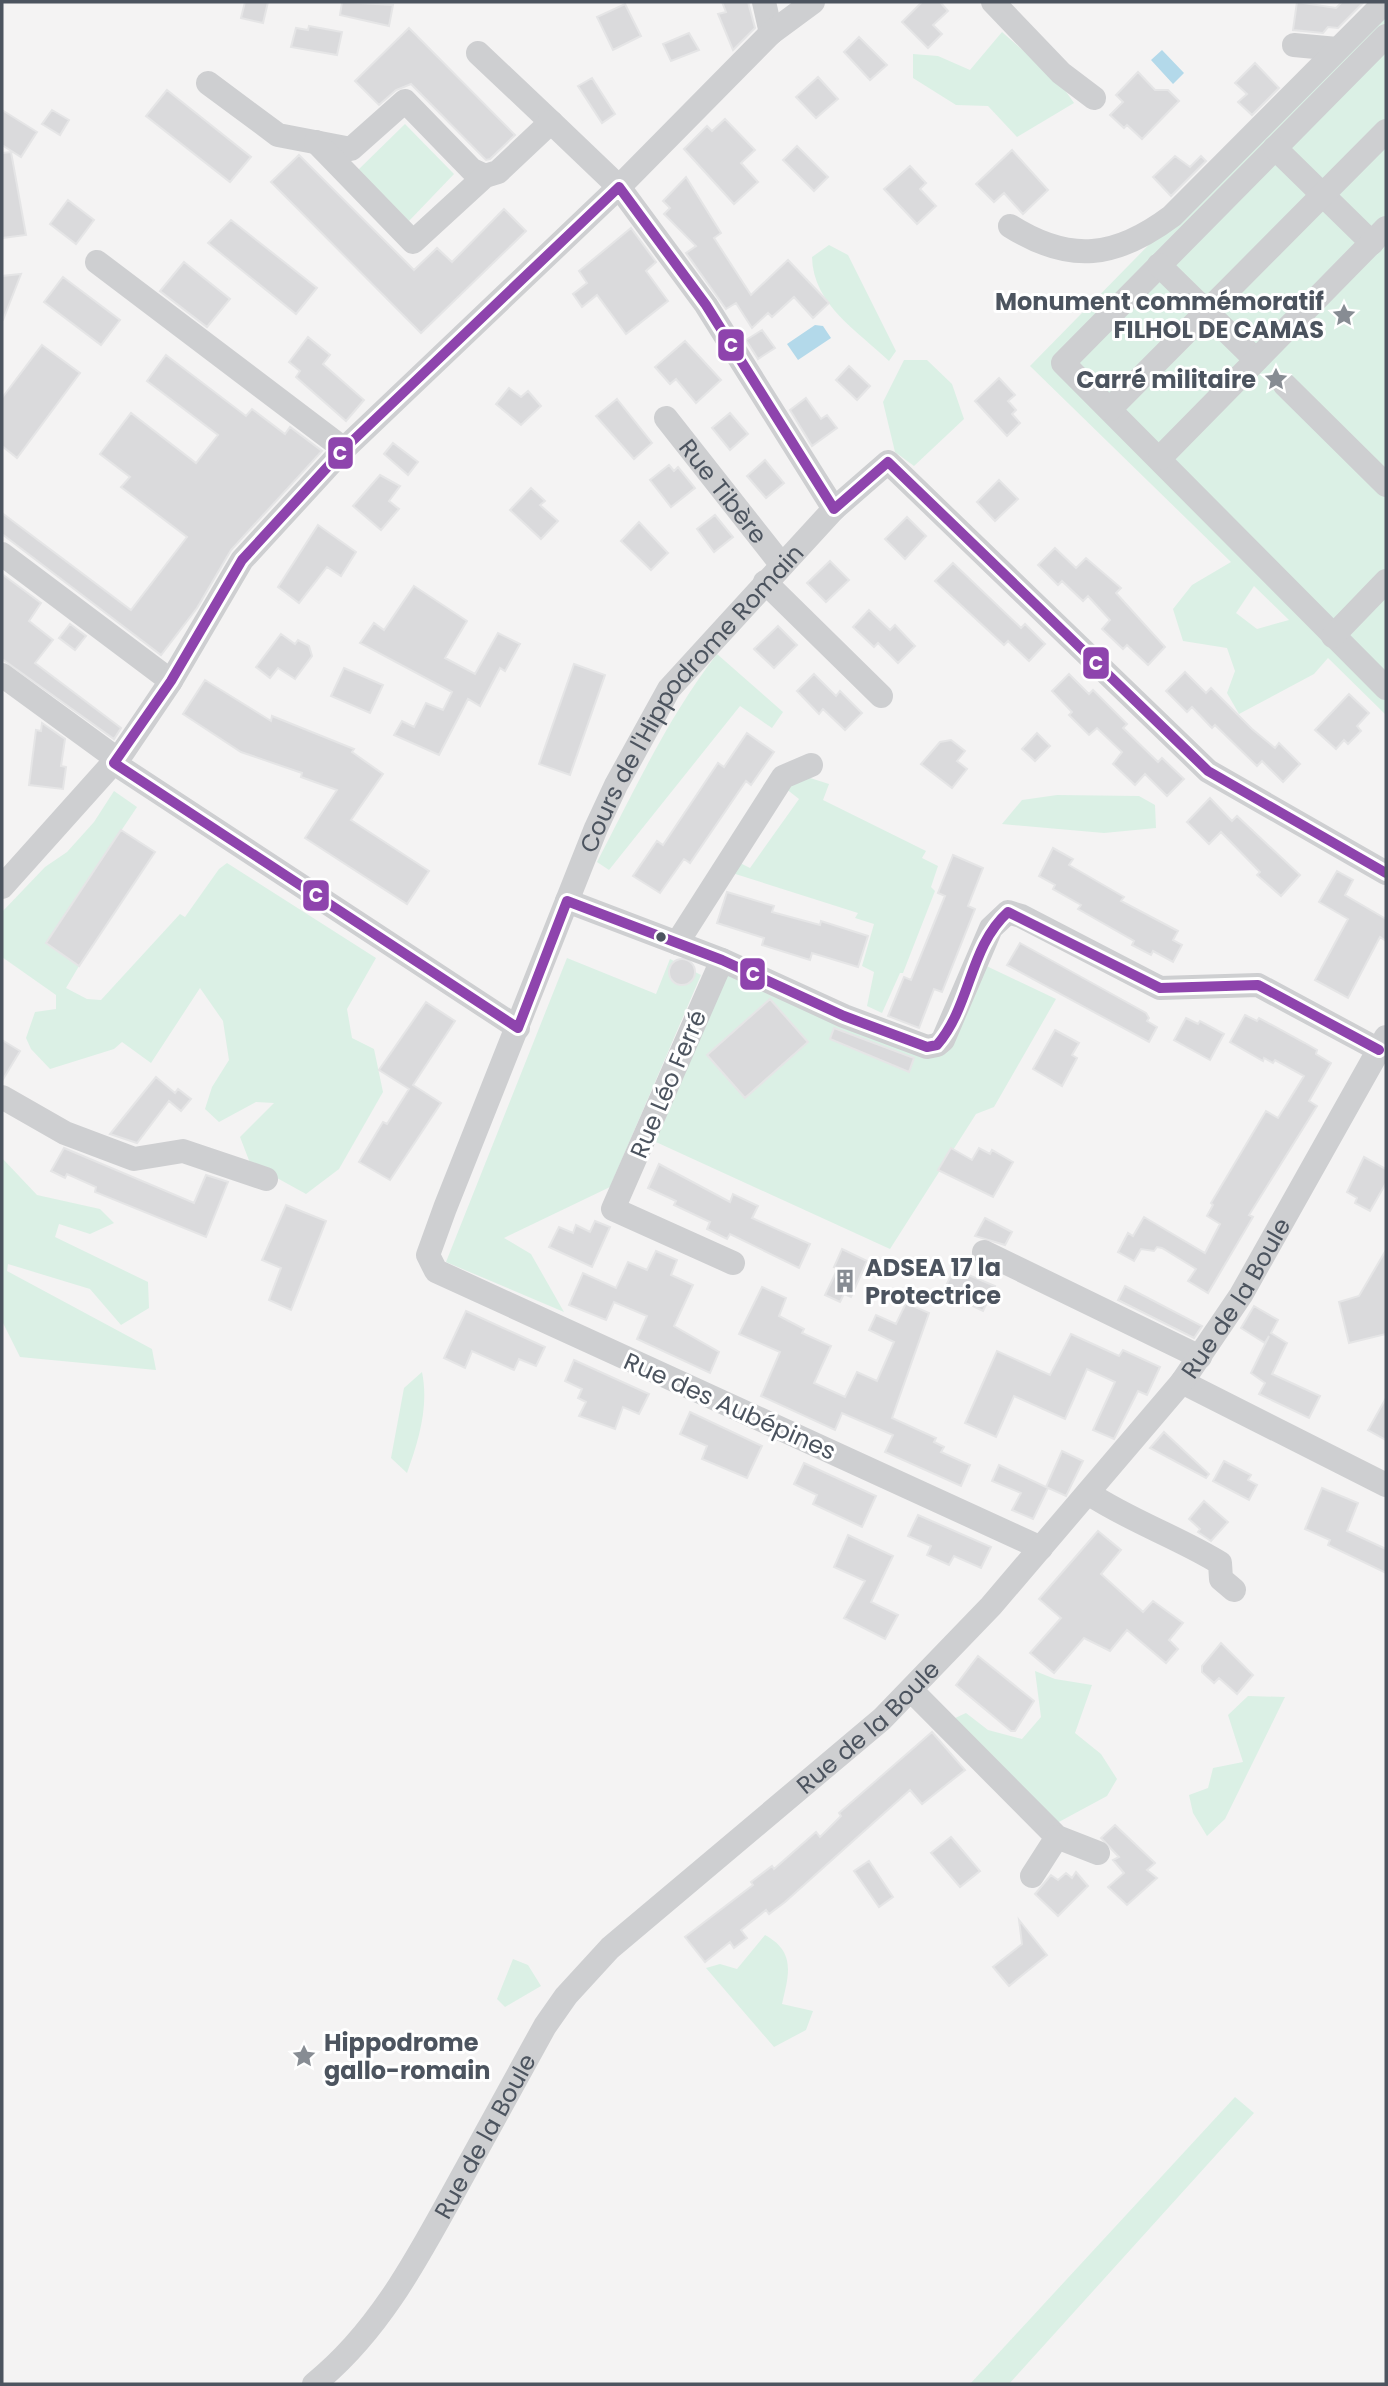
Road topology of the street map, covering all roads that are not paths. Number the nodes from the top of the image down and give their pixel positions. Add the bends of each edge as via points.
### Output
1 (764, 2) edge
2 (813, 2) edge
3 (993, 2) edge
4 (1385, 2) edge
5 (771, 33) junction
6 (1386, 36) edge
7 (1294, 45) dead end
8 (1338, 49) junction
9 (478, 53) dead end
10 (208, 83) dead end
11 (1094, 98) dead end
12 (551, 122) junction
13 (1386, 131) edge
14 (316, 142) junction
15 (1275, 148) junction
16 (485, 176) junction
17 (619, 187) junction
18 (1324, 196) junction
19 (1010, 226) dead end
20 (1379, 236) edge
21 (97, 262) dead end
22 (1159, 265) junction
23 (1207, 312) junction
24 (1256, 360) junction
25 (1286, 385) dead end
26 (1110, 409) junction
27 (666, 418) dead end
28 (344, 449) junction
29 (1160, 458) junction
30 (1386, 485) edge
31 (834, 509) junction
32 (2, 554) edge
33 (773, 573) junction
34 (1386, 581) edge
35 (1334, 636) junction
36 (2, 674) edge
37 (171, 681) junction
38 (1386, 688) edge
39 (881, 696) dead end
40 (115, 761) junction
41 (811, 765) dead end
42 (1386, 873) edge
43 (2, 887) edge
44 (567, 901) junction
45 (677, 943) junction
46 (722, 960) junction
47 (518, 1028) junction
48 (1383, 1044) edge
49 (2, 1097) edge
50 (266, 1179) dead end
51 (984, 1252) dead end
52 (428, 1255) joint
53 (733, 1263) dead end
54 (1199, 1357) junction
55 (1182, 1382) junction
56 (1386, 1485) edge
57 (1088, 1493) junction
58 (1041, 1548) junction
59 (1234, 1590) dead end
60 (911, 1689) junction
61 (1056, 1837) junction
62 (1098, 1853) dead end
63 (1032, 1876) dead end
64 (314, 2384) edge

1 - 5 street
2 - 5 street
3 - 11 street via 1061,73
4 - 8 street
5 - 17 street
6 - 15 street
7 - 8 street
8 - 19 street via 1243,131 1172,216 1151,232 1114,246 1076,253 1036,242
9 - 12 street
10 - 14 street via 278,135
12 - 16 street via 498,172
12 - 17 street
13 - 18 street
14 - 16 street via 351,149 405,101 472,170
14 - 16 street via 413,242
15 - 18 street
15 - 22 street
17 - 28 street
17 - 31 street via 706,305
18 - 20 street
18 - 23 street
20 - 24 street
21 - 28 street
22 - 23 street
22 - 26 street via 1063,363
23 - 24 street
23 - 26 street
24 - 29 street
25 - 30 street
26 - 29 street
27 - 33 street, Rue Tibère
28 - 37 street via 242,560
29 - 35 street via 1184,488
31 - 33 street, Cours de l'Hippodrome Romain
31 - 42 street, Cours de l'Hippodrome Romain via 888,462 1208,771
32 - 37 street
33 - 39 street, Rue Tibère
33 - 44 street, Cours de l'Hippodrome Romain via 669,689 616,785
34 - 35 street
35 - 38 street
36 - 40 street
37 - 40 street
40 - 43 street
40 - 47 street
41 - 45 street via 783,777
44 - 45 street
44 - 47 street, Cours de l'Hippodrome Romain
45 - 46 street
46 - 48 street via 927,1047 937,1045 949,1030 991,928 1008,912 1160,988 1258,985
46 - 53 street, Rue Léo Ferré via 613,1209
47 - 52 street, Cours de l'Hippodrome Romain
48 - 54 street, Rue de la Boule via 1241,1295
49 - 50 street via 65,1133 134,1158 183,1151
51 - 54 street
52 - 58 street, Rue des Aubépines via 436,1271 451,1280
54 - 55 street, Rue de la Boule
55 - 56 street
55 - 57 street, Rue de la Boule
57 - 58 street, Rue de la Boule
57 - 59 street via 1120,1514 1220,1563 1221,1579
58 - 60 street, Rue de la Boule
60 - 61 street
60 - 64 street, Rue de la Boule via 882,1719 610,1948 566,1996 388,2302 361,2339
61 - 62 street
61 - 63 street

